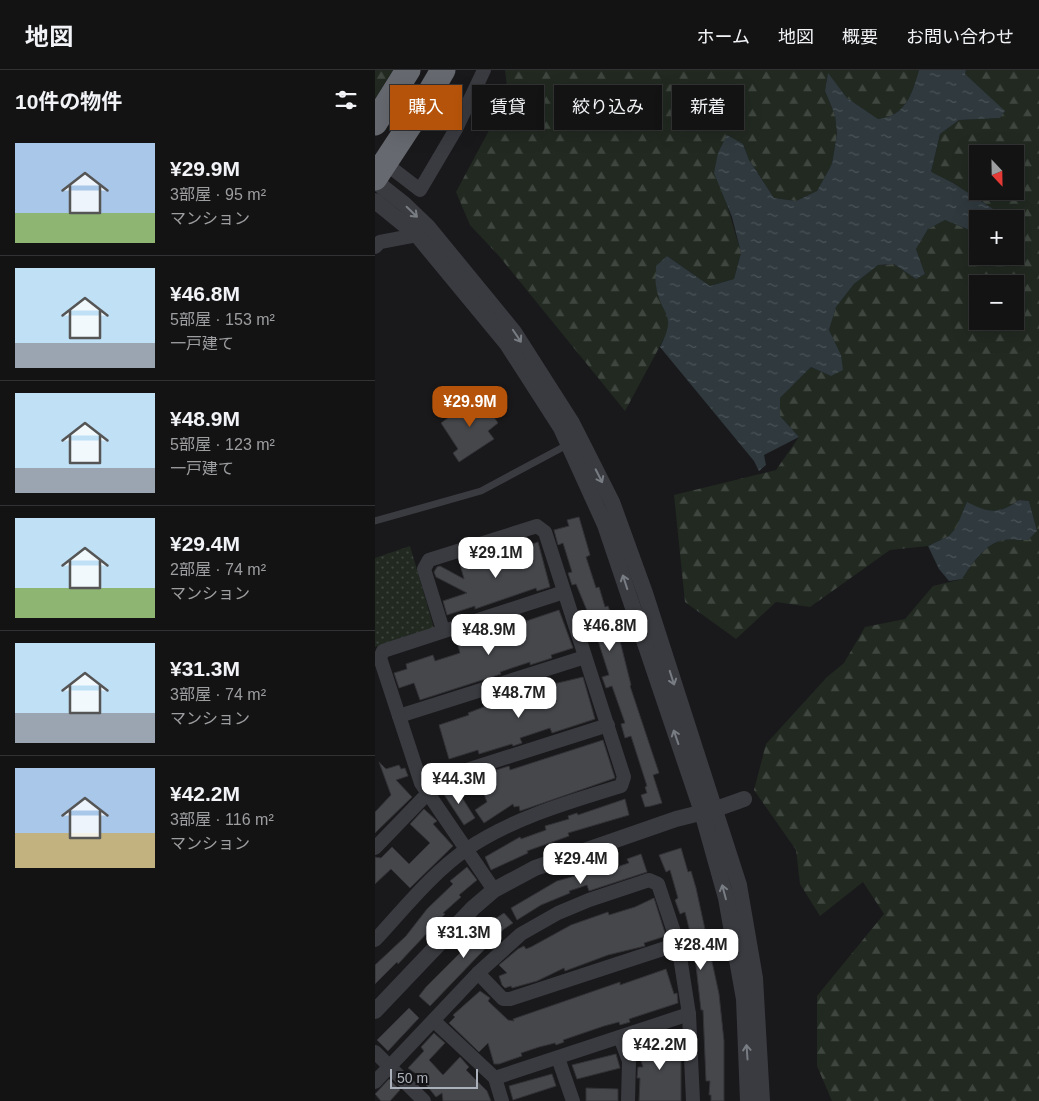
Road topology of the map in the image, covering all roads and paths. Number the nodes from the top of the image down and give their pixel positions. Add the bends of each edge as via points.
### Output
1 (408, 70) edge
2 (443, 70) edge
3 (484, 70) edge
4 (375, 123) edge
5 (375, 156) edge
6 (375, 179) edge
7 (375, 201) edge
8 (417, 235) junction
9 (379, 240) edge
10 (568, 444) junction
11 (375, 522) edge
12 (564, 592) junction
13 (443, 630) junction
14 (585, 657) junction
15 (399, 716) junction
16 (608, 725) junction
17 (428, 793) junction
18 (744, 799) dead end
19 (709, 811) junction
20 (375, 848) edge
21 (466, 850) junction
22 (494, 890) junction
23 (375, 940) edge
24 (678, 944) junction
25 (479, 973) junction
26 (375, 1011) edge
27 (689, 1014) junction
28 (434, 1021) junction
29 (620, 1037) junction
30 (375, 1052) edge
31 (558, 1058) junction
32 (390, 1067) junction
33 (495, 1078) junction
34 (375, 1082) edge
35 (424, 1101) edge
36 (503, 1101) edge
37 (573, 1101) edge
38 (628, 1101) edge
39 (693, 1101) edge
40 (748, 1101) edge
41 (762, 1101) edge

1 - 4 highway
2 - 6 highway, bridge
3 - 5 street via 456,129 420,190
6 -> 19 street via 428,227 508,325 572,423 611,502 645,594
7 - 8 street
8 - 9 street
8 - 10 street via 507,344
10 - 11 lane via 481,490
19 -> 10 street via 605,525
12 - 13 street
12 - 13 street via 545,532 537,526 429,560 424,569
12 - 14 street
13 - 15 street via 383,651 380,658
14 - 15 street
14 - 16 street
15 - 17 street via 415,771
16 - 17 street via 454,774
16 - 21 street via 624,777 621,786 549,809
17 - 20 street
17 - 21 street
18 - 19 street
19 - 22 street via 676,819 535,868
40 -> 19 street via 744,999
19 - 41 street via 739,885 755,978
21 - 22 street
21 - 23 street via 428,884
22 - 26 street
24 - 25 street via 510,999 503,998
24 - 25 street via 658,884 649,880 558,912 521,934
24 - 27 street
25 - 28 street
27 - 29 street
27 - 39 street
28 - 32 street
28 - 33 street
29 - 31 street
29 - 38 street via 629,1061
30 - 32 street
31 - 33 street
31 - 37 street
32 - 34 street
32 - 35 street
33 - 36 street

